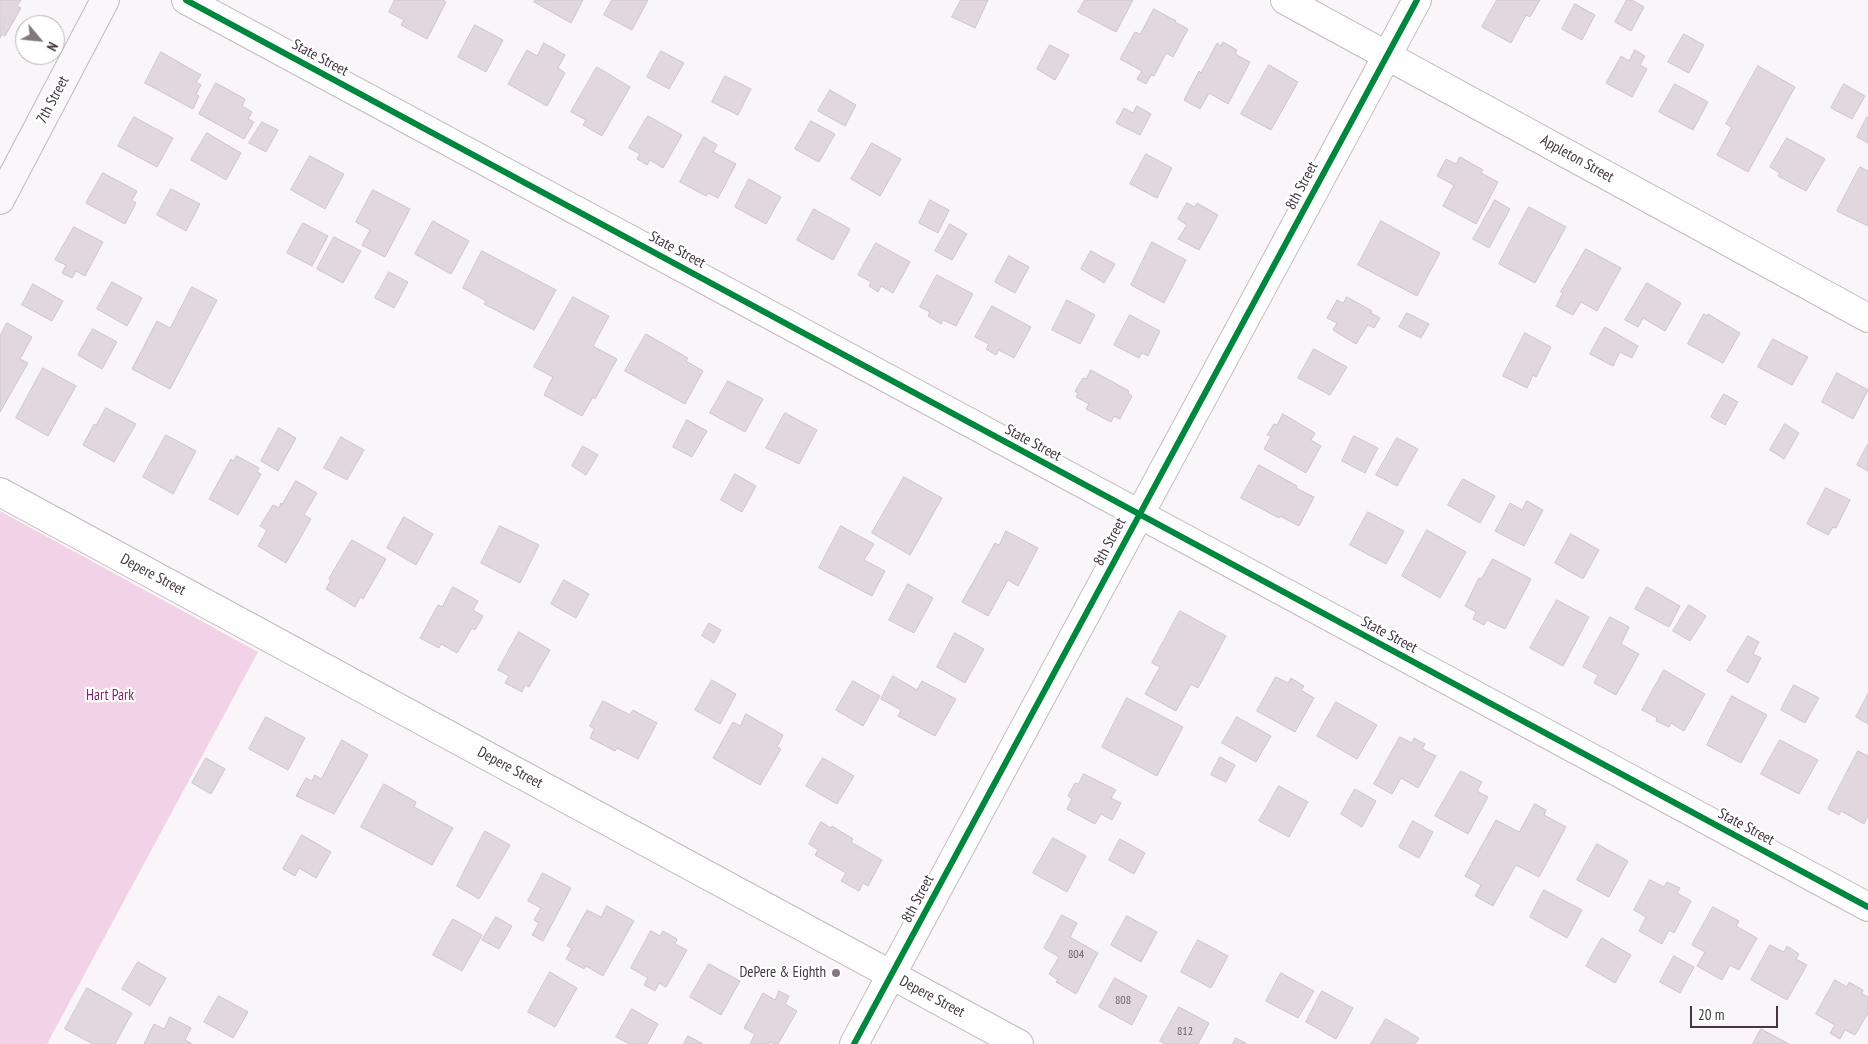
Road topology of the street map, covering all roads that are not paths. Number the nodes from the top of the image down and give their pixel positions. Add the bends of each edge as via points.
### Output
1 (105, 0) edge
2 (186, 0) edge
3 (1285, 0) edge
4 (1417, 0) edge
5 (1387, 55) junction
6 (0, 200) edge
7 (1868, 318) edge
8 (0, 492) edge
9 (1139, 514) junction
10 (1868, 907) edge
11 (892, 975) junction
12 (854, 1044) edge
13 (1019, 1044) edge

1 - 6 street, 7th Street
2 - 9 street, State Street
3 - 5 street, Appleton Street
4 - 5 street, 8th Street
5 - 7 street, Appleton Street
5 - 9 street, 8th Street
8 - 11 street, Depere Street
9 - 10 street, State Street
9 - 11 street, 8th Street
11 - 12 street, 8th Street
11 - 13 street, Depere Street

